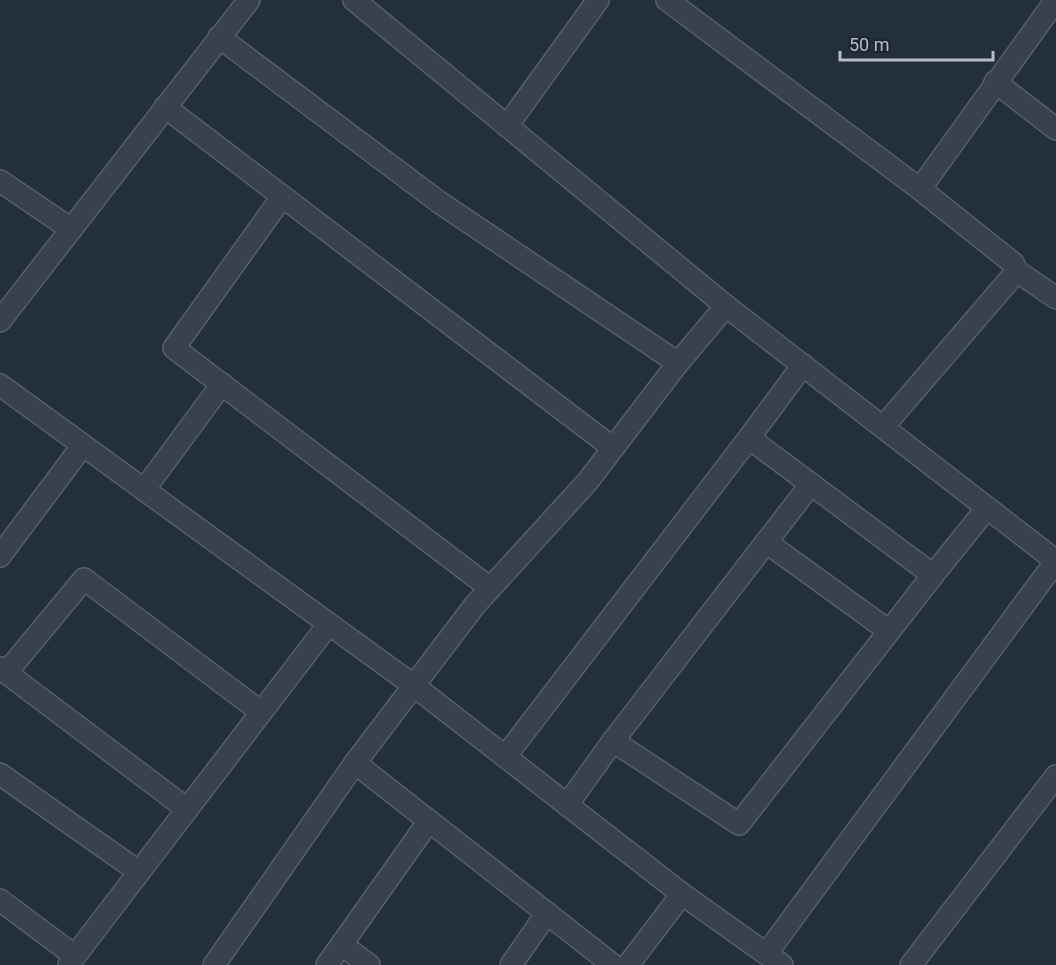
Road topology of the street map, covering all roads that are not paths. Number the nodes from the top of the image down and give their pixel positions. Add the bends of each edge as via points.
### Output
1 (249, 0) edge
2 (354, 0) edge
3 (598, 0) edge
4 (667, 0) edge
5 (1056, 0) edge
6 (219, 37) junction
7 (995, 82) junction
8 (165, 108) junction
9 (507, 126) junction
10 (1056, 129) edge
11 (0, 181) edge
12 (920, 189) junction
13 (282, 196) junction
14 (71, 229) junction
15 (1017, 270) junction
16 (1056, 298) edge
17 (726, 306) junction
18 (0, 321) edge
19 (678, 363) junction
20 (803, 366) junction
21 (222, 384) junction
22 (0, 385) edge
23 (883, 427) junction
24 (749, 438) junction
25 (83, 445) junction
26 (613, 448) junction
27 (810, 484) junction
28 (144, 490) junction
29 (987, 508) junction
30 (766, 542) junction
31 (0, 556) edge
32 (1056, 561) edge
33 (933, 575) junction
34 (490, 588) junction
35 (328, 625) junction
36 (890, 631) junction
37 (3, 670) edge
38 (413, 686) junction
39 (261, 712) junction
40 (612, 741) junction
41 (505, 757) junction
42 (355, 763) junction
43 (0, 774) edge
44 (1056, 776) edge
45 (567, 805) junction
46 (187, 809) junction
47 (429, 821) junction
48 (139, 872) junction
49 (682, 894) junction
50 (0, 900) edge
51 (547, 913) junction
52 (342, 945) junction
53 (774, 959) edge
54 (72, 961) edge
55 (220, 963) edge
56 (327, 965) edge
57 (369, 965) edge
58 (511, 965) edge
59 (613, 965) edge
60 (628, 965) edge
61 (911, 965) edge

1 - 6 street
2 - 9 street
3 - 9 street
4 - 12 street
5 - 7 street
6 - 8 street
6 - 19 street via 440,202
7 - 10 street
7 - 12 street
8 - 13 street
8 - 14 street
9 - 17 street
11 - 14 street
12 - 15 street
13 - 21 street via 174,348
13 - 26 street
14 - 18 street
15 - 16 street
15 - 23 street
17 - 19 street
17 - 20 street
19 - 26 street
20 - 23 street
20 - 24 street
21 - 28 street
21 - 34 street
22 - 25 street
23 - 29 street
24 - 27 street
24 - 41 street
25 - 28 street
25 - 31 street
26 - 34 street
27 - 30 street
27 - 33 street
28 - 35 street
29 - 32 street
29 - 33 street
30 - 36 street
30 - 40 street
32 - 53 street
33 - 36 street
34 - 38 street
35 - 38 street
35 - 39 street
36 - 40 street via 739,824
37 - 39 street via 84,579
37 - 46 street
38 - 41 street
38 - 42 street
39 - 46 street
40 - 45 street
41 - 45 street
42 - 47 street
42 - 55 street
43 - 48 street
44 - 61 street
45 - 49 street
46 - 48 street
47 - 51 street
47 - 52 street
48 - 54 street
49 - 53 street
49 - 60 street
50 - 54 street
51 - 58 street
51 - 59 street
52 - 56 street
52 - 57 street

